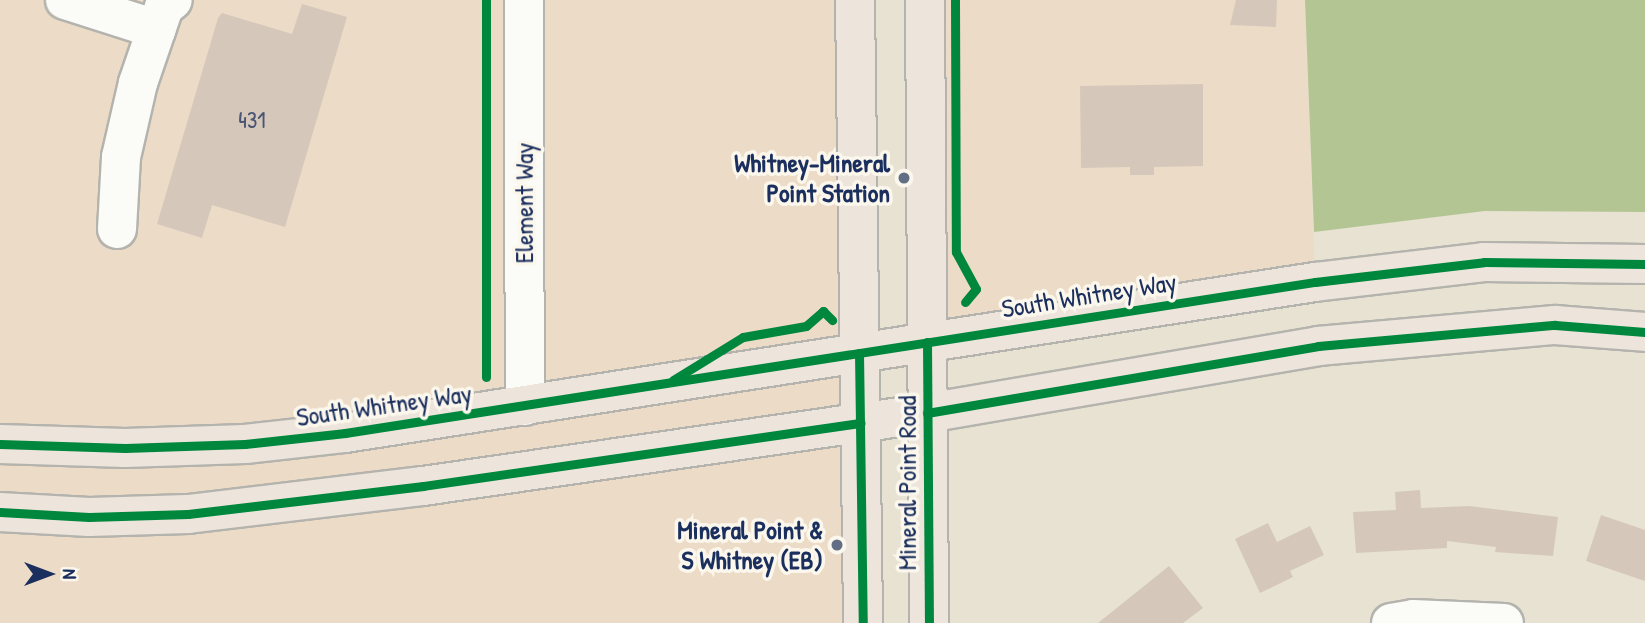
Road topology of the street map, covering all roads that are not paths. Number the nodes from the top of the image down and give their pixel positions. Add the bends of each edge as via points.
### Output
1 (65, 0) edge
2 (524, 0) edge
3 (855, 0) edge
4 (925, 0) edge
5 (165, 15) edge
6 (117, 229) dead end
7 (1645, 264) edge
8 (1645, 332) edge
9 (927, 342) junction
10 (859, 353) junction
11 (525, 405) junction
12 (927, 413) junction
13 (860, 423) junction
14 (0, 444) edge
15 (0, 512) edge
16 (863, 623) edge
17 (929, 623) edge
18 (1391, 623) edge
19 (1504, 623) edge

1 - 5 street
2 - 11 street, Element Way
3 - 10 main road, Mineral Point Road
4 - 9 main road, Mineral Point Road
5 - 6 street via 121,157
7 - 9 main road, South Whitney Way via 1484,262 1314,282
8 - 12 main road via 1555,325 1318,346
9 - 10 main road, South Whitney Way
9 - 12 main road, Mineral Point Road
10 - 11 main road, South Whitney Way
10 - 13 main road, Mineral Point Road
11 - 14 main road, South Whitney Way via 245,444 125,448
12 - 13 main road
12 - 17 main road, Mineral Point Road
13 - 15 main road via 423,486 188,514 89,517
13 - 16 main road, Mineral Point Road
18 - 19 street via 1413,619

